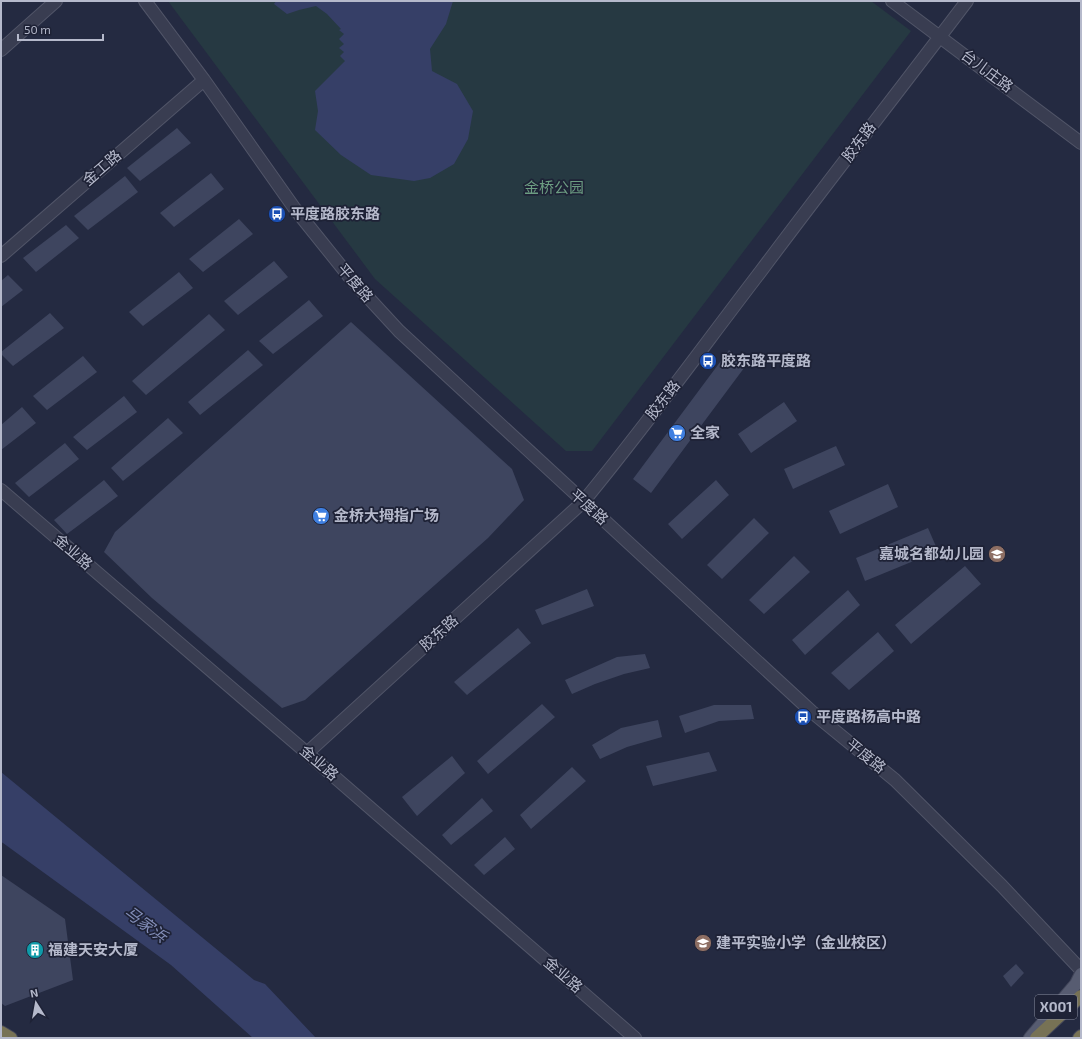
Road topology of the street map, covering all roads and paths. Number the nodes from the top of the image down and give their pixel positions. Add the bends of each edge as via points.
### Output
1 (56, 1) edge
2 (145, 1) edge
3 (892, 1) edge
4 (967, 1) edge
5 (940, 36) junction
6 (1, 50) edge
7 (204, 80) junction
8 (1081, 143) edge
9 (1, 256) edge
10 (1, 490) edge
11 (583, 502) junction
12 (307, 753) junction
13 (1081, 970) edge
14 (1081, 974) edge
15 (1081, 996) edge
16 (1081, 1000) edge
17 (1, 1032) edge
18 (11, 1038) edge
19 (635, 1038) edge
20 (1030, 1038) edge
21 (1036, 1038) edge
22 (1046, 1038) edge

1 - 6 street
2 - 7 street, 平度路
3 - 5 street, 台儿庄路
4 - 5 street, 胶东路
5 - 8 street, 台儿庄路
5 - 11 street, 胶东路
7 - 9 street, 金工路
7 - 11 street, 平度路 via 295,209 352,280 398,331
10 - 12 street, 金业路
11 - 12 street, 胶东路
11 - 13 street, 平度路 via 812,712 895,780 1002,886
12 - 19 street, 金业路
14 - 20 main road, X001 via 1076,984
15 - 21 highway
16 - 22 highway, X001
17 - 18 highway

